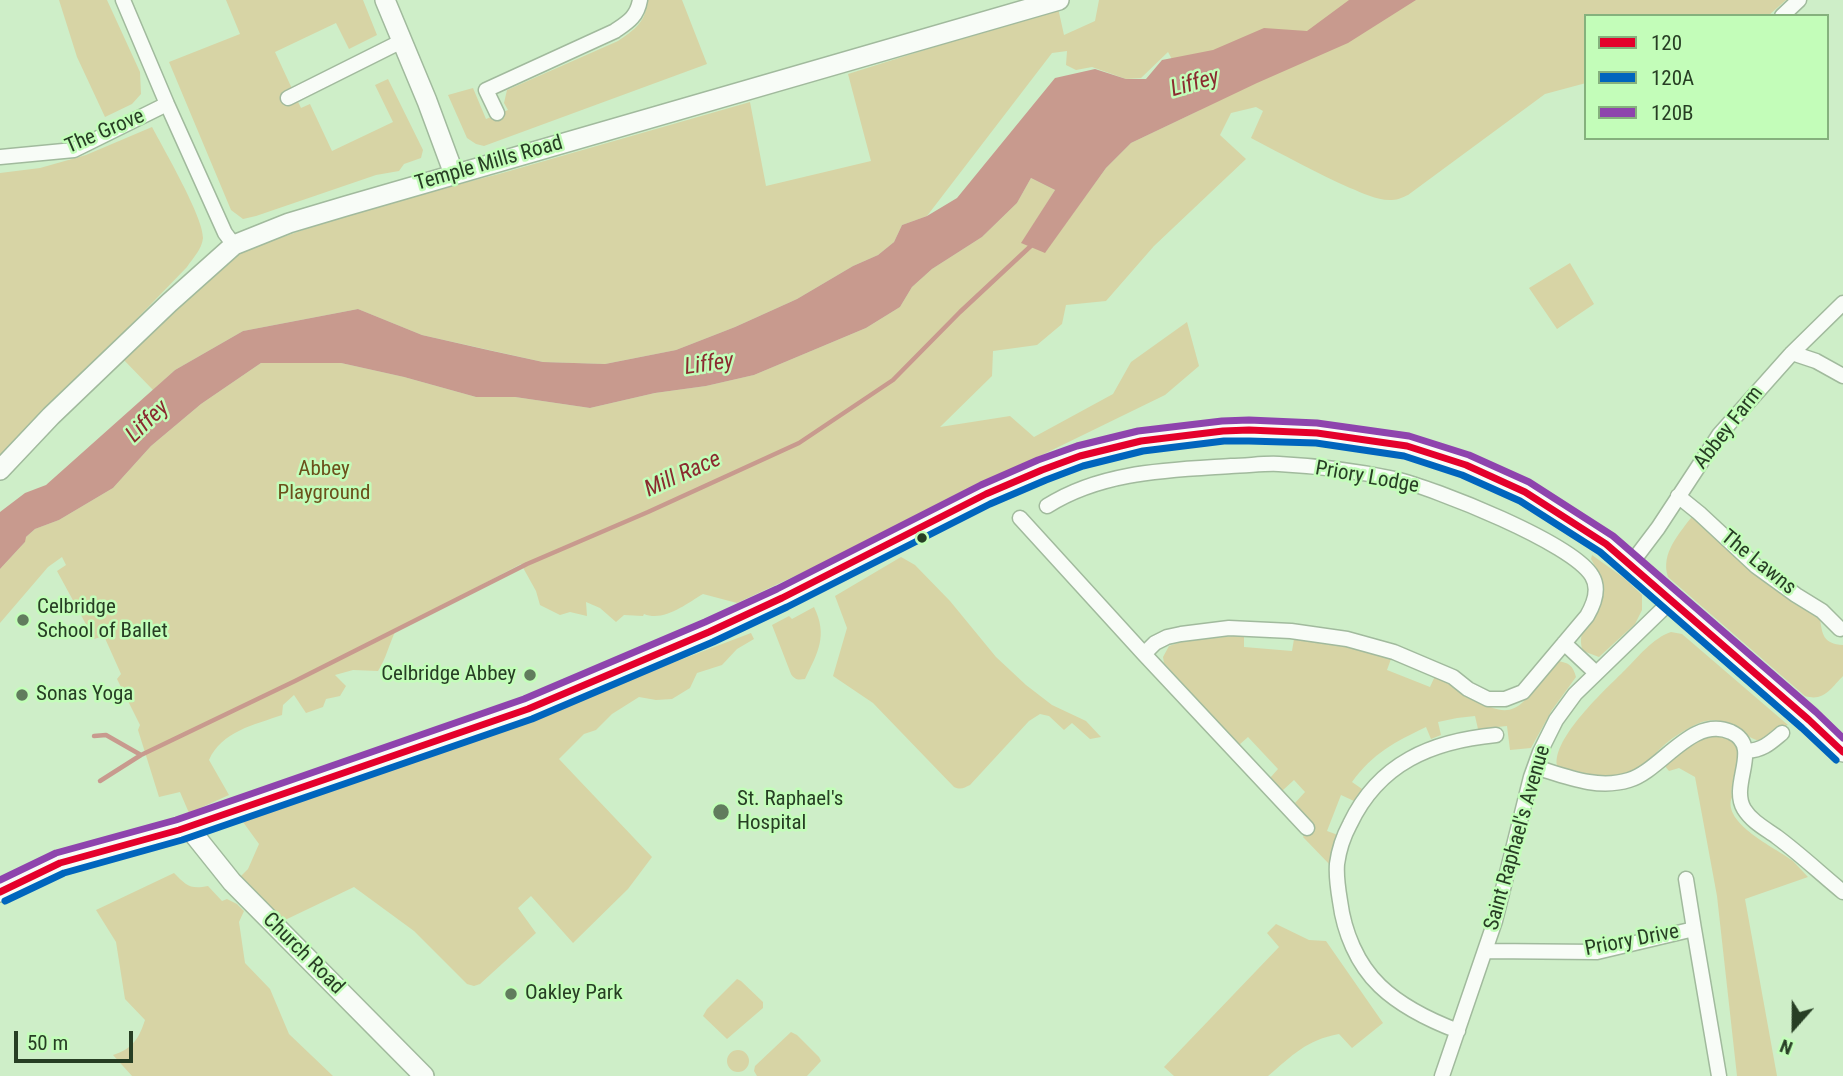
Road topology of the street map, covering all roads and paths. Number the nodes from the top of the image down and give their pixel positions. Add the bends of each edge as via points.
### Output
1 (123, 0) edge
2 (385, 0) edge
3 (640, 0) edge
4 (1059, 0) edge
5 (1799, 0) edge
6 (1785, 14) edge
7 (402, 41) junction
8 (288, 98) dead end
9 (167, 104) junction
10 (497, 113) dead end
11 (0, 158) edge
12 (454, 174) junction
13 (233, 245) junction
14 (1843, 303) edge
15 (1792, 353) junction
16 (1843, 376) edge
17 (0, 470) edge
18 (1678, 496) junction
19 (1047, 506) dead end
20 (1020, 518) dead end
21 (1630, 565) junction
22 (1672, 600) junction
23 (1840, 629) dead end
24 (1564, 643) junction
25 (1144, 654) junction
26 (1596, 673) junction
27 (1782, 733) dead end
28 (1496, 736) dead end
29 (1747, 751) junction
30 (1843, 752) edge
31 (1535, 767) junction
32 (1307, 828) dead end
33 (184, 829) junction
34 (1686, 879) dead end
35 (0, 892) edge
36 (1843, 892) edge
37 (1695, 929) junction
38 (1486, 951) junction
39 (1458, 1031) junction
40 (424, 1076) edge
41 (1441, 1076) edge
42 (1719, 1076) edge

1 - 9 street, The Grove
2 - 7 main road
3 - 10 street via 633,19 615,31 486,90
4 - 12 main road, Temple Mills Road
5 - 6 street
7 - 8 street
7 - 12 main road
9 - 11 street, The Grove via 74,150
9 - 13 street, The Grove
12 - 13 main road, Temple Mills Road via 289,223
13 - 17 main road, Temple Mills Road via 80,387
14 - 15 street, Abbey Farm
15 - 16 street
15 - 18 street, Abbey Farm via 1719,435
18 - 21 street, Abbey Farm
18 - 23 street, The Lawns via 1756,566 1822,611
19 - 24 street, Priory Lodge via 1093,485 1181,469 1276,463 1410,483 1485,511 1586,567 1594,579 1594,604
20 - 25 street
21 - 22 main road
21 - 33 main road via 1591,533 1525,492 1466,464 1407,446 1346,436 1249,430 1141,441 1080,456 986,494 782,598 528,709
22 - 26 street, Saint Raphael's Avenue
22 - 30 main road
24 - 25 street, Priory Lodge via 1523,692 1506,699 1488,699 1453,677 1394,652 1291,631 1229,628 1181,634 1155,643
24 - 26 street
25 - 32 street
26 - 31 street, Saint Raphael's Avenue via 1556,720
27 - 29 street via 1767,747
28 - 39 street via 1434,748 1377,782 1356,810 1340,843 1337,864 1341,913 1359,959 1379,985 1405,1006
29 - 31 street via 1743,740 1730,732 1706,729 1629,780 1581,781
29 - 36 street via 1739,793 1744,809
31 - 38 street, Saint Raphael's Avenue
33 - 35 main road via 60,863
33 - 40 main road, Church Road
34 - 37 street, Priory Drive
37 - 38 street, Priory Drive via 1597,952
37 - 42 street, Priory Drive
38 - 39 street, Saint Raphael's Avenue
39 - 41 street, Saint Raphael's Avenue

